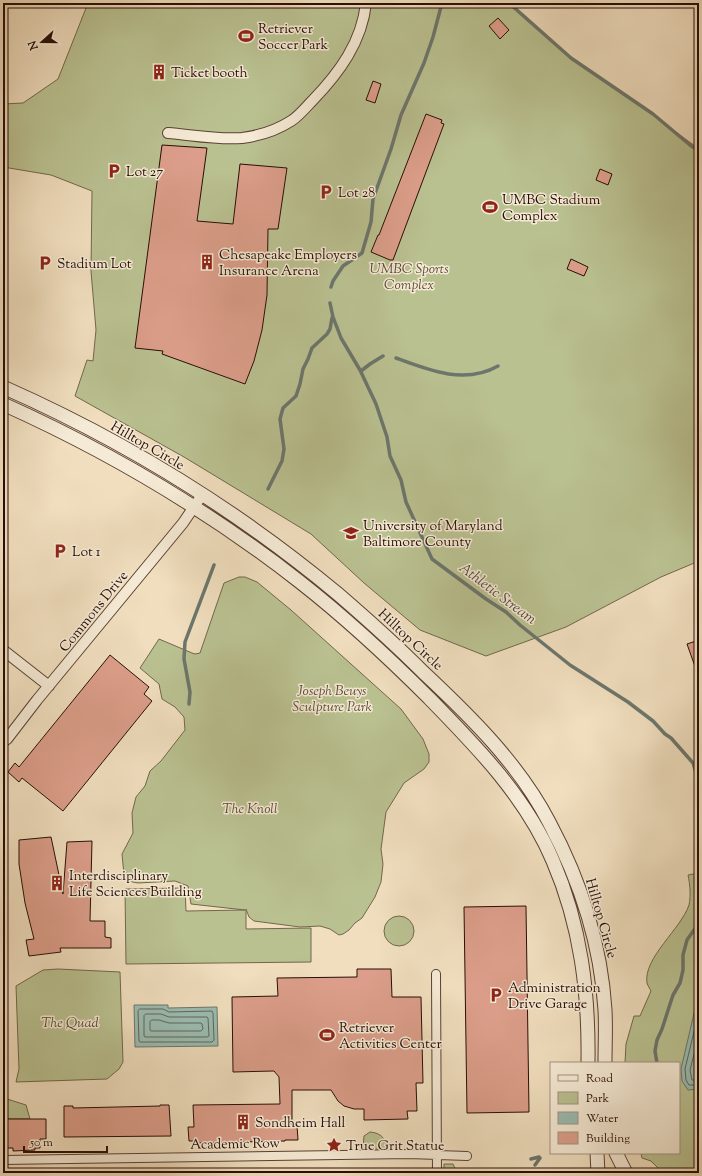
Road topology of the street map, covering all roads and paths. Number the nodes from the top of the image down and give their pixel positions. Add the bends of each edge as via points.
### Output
1 (366, 3) edge
2 (168, 133) dead end
3 (3, 388) edge
4 (3, 404) edge
5 (202, 495) junction
6 (194, 507) junction
7 (3, 650) edge
8 (49, 686) junction
9 (3, 742) edge
10 (436, 974) dead end
11 (588, 1062) edge
12 (605, 1062) edge
13 (597, 1154) edge
14 (616, 1154) edge
15 (437, 1155) junction
16 (467, 1156) dead end
17 (3, 1160) edge
18 (438, 1173) edge
19 (598, 1173) edge
20 (626, 1173) edge

1 - 2 street via 358,37 345,60 328,84 291,121 277,128 242,138
3 - 5 street, Hilltop Circle via 80,424
4 - 6 street, Hilltop Circle via 79,440
5 - 6 street, Commons Drive
5 - 12 street, Hilltop Circle via 304,566 373,625 470,718 521,778 549,820 590,920 603,988
6 - 8 street, Commons Drive
6 - 11 street, Hilltop Circle via 299,581 338,613 464,733 509,786 553,860 569,905 581,954 586,990
7 - 8 street
8 - 9 street, Commons Drive
10 - 15 street
13 - 19 street
14 - 20 street
15 - 16 street, Academic Row
15 - 17 street, Academic Row
15 - 18 street

